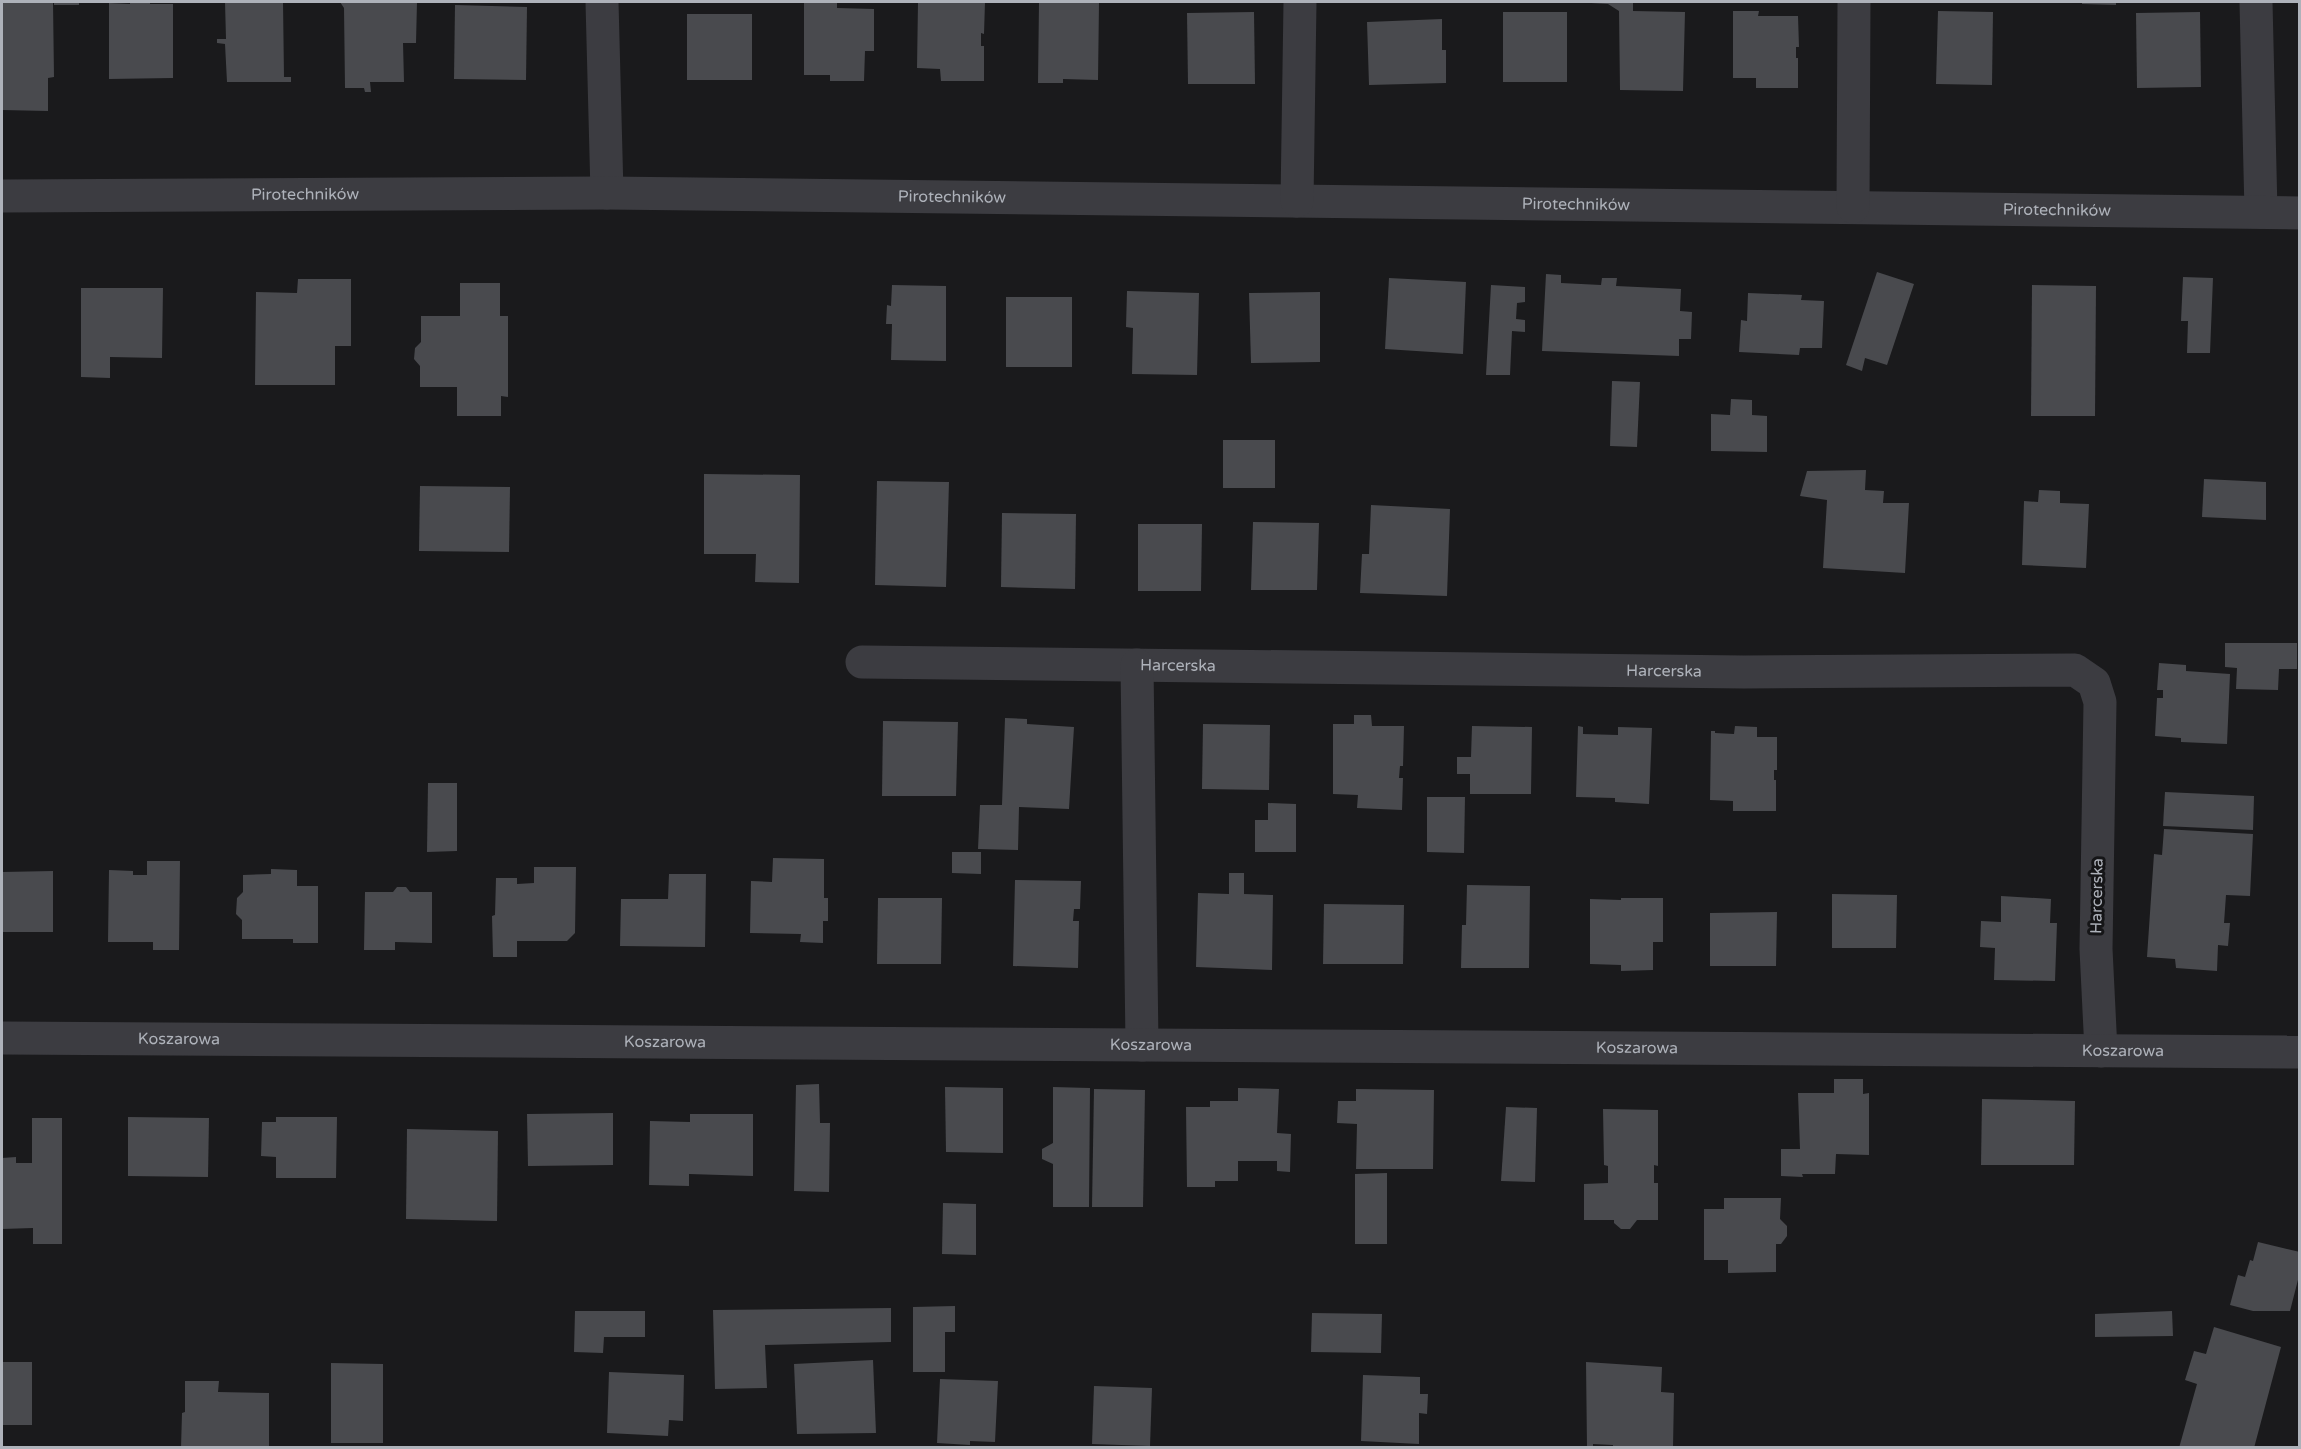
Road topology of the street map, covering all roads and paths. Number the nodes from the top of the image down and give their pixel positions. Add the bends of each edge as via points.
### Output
1 (602, 2) edge
2 (1300, 2) edge
3 (1854, 2) edge
4 (2256, 2) edge
5 (607, 193) junction
6 (2, 196) edge
7 (1297, 201) junction
8 (1854, 207) junction
9 (2261, 212) junction
10 (2300, 213) edge
11 (862, 662) dead end
12 (1137, 664) junction
13 (2, 1038) edge
14 (1142, 1045) junction
15 (2101, 1051) junction
16 (2300, 1052) edge

1 - 5 street
2 - 7 street
3 - 8 street
4 - 9 street
5 - 6 street, Pirotechników
5 - 7 street, Pirotechników
7 - 8 street, Pirotechników
8 - 9 street, Pirotechników
9 - 10 street, Pirotechników
11 - 12 street, Harcerska
12 - 14 street
12 - 15 street, Harcerska via 1744,672 2075,670 2094,682 2100,702 2096,949
13 - 14 street, Koszarowa
14 - 15 street, Koszarowa
15 - 16 street, Koszarowa

